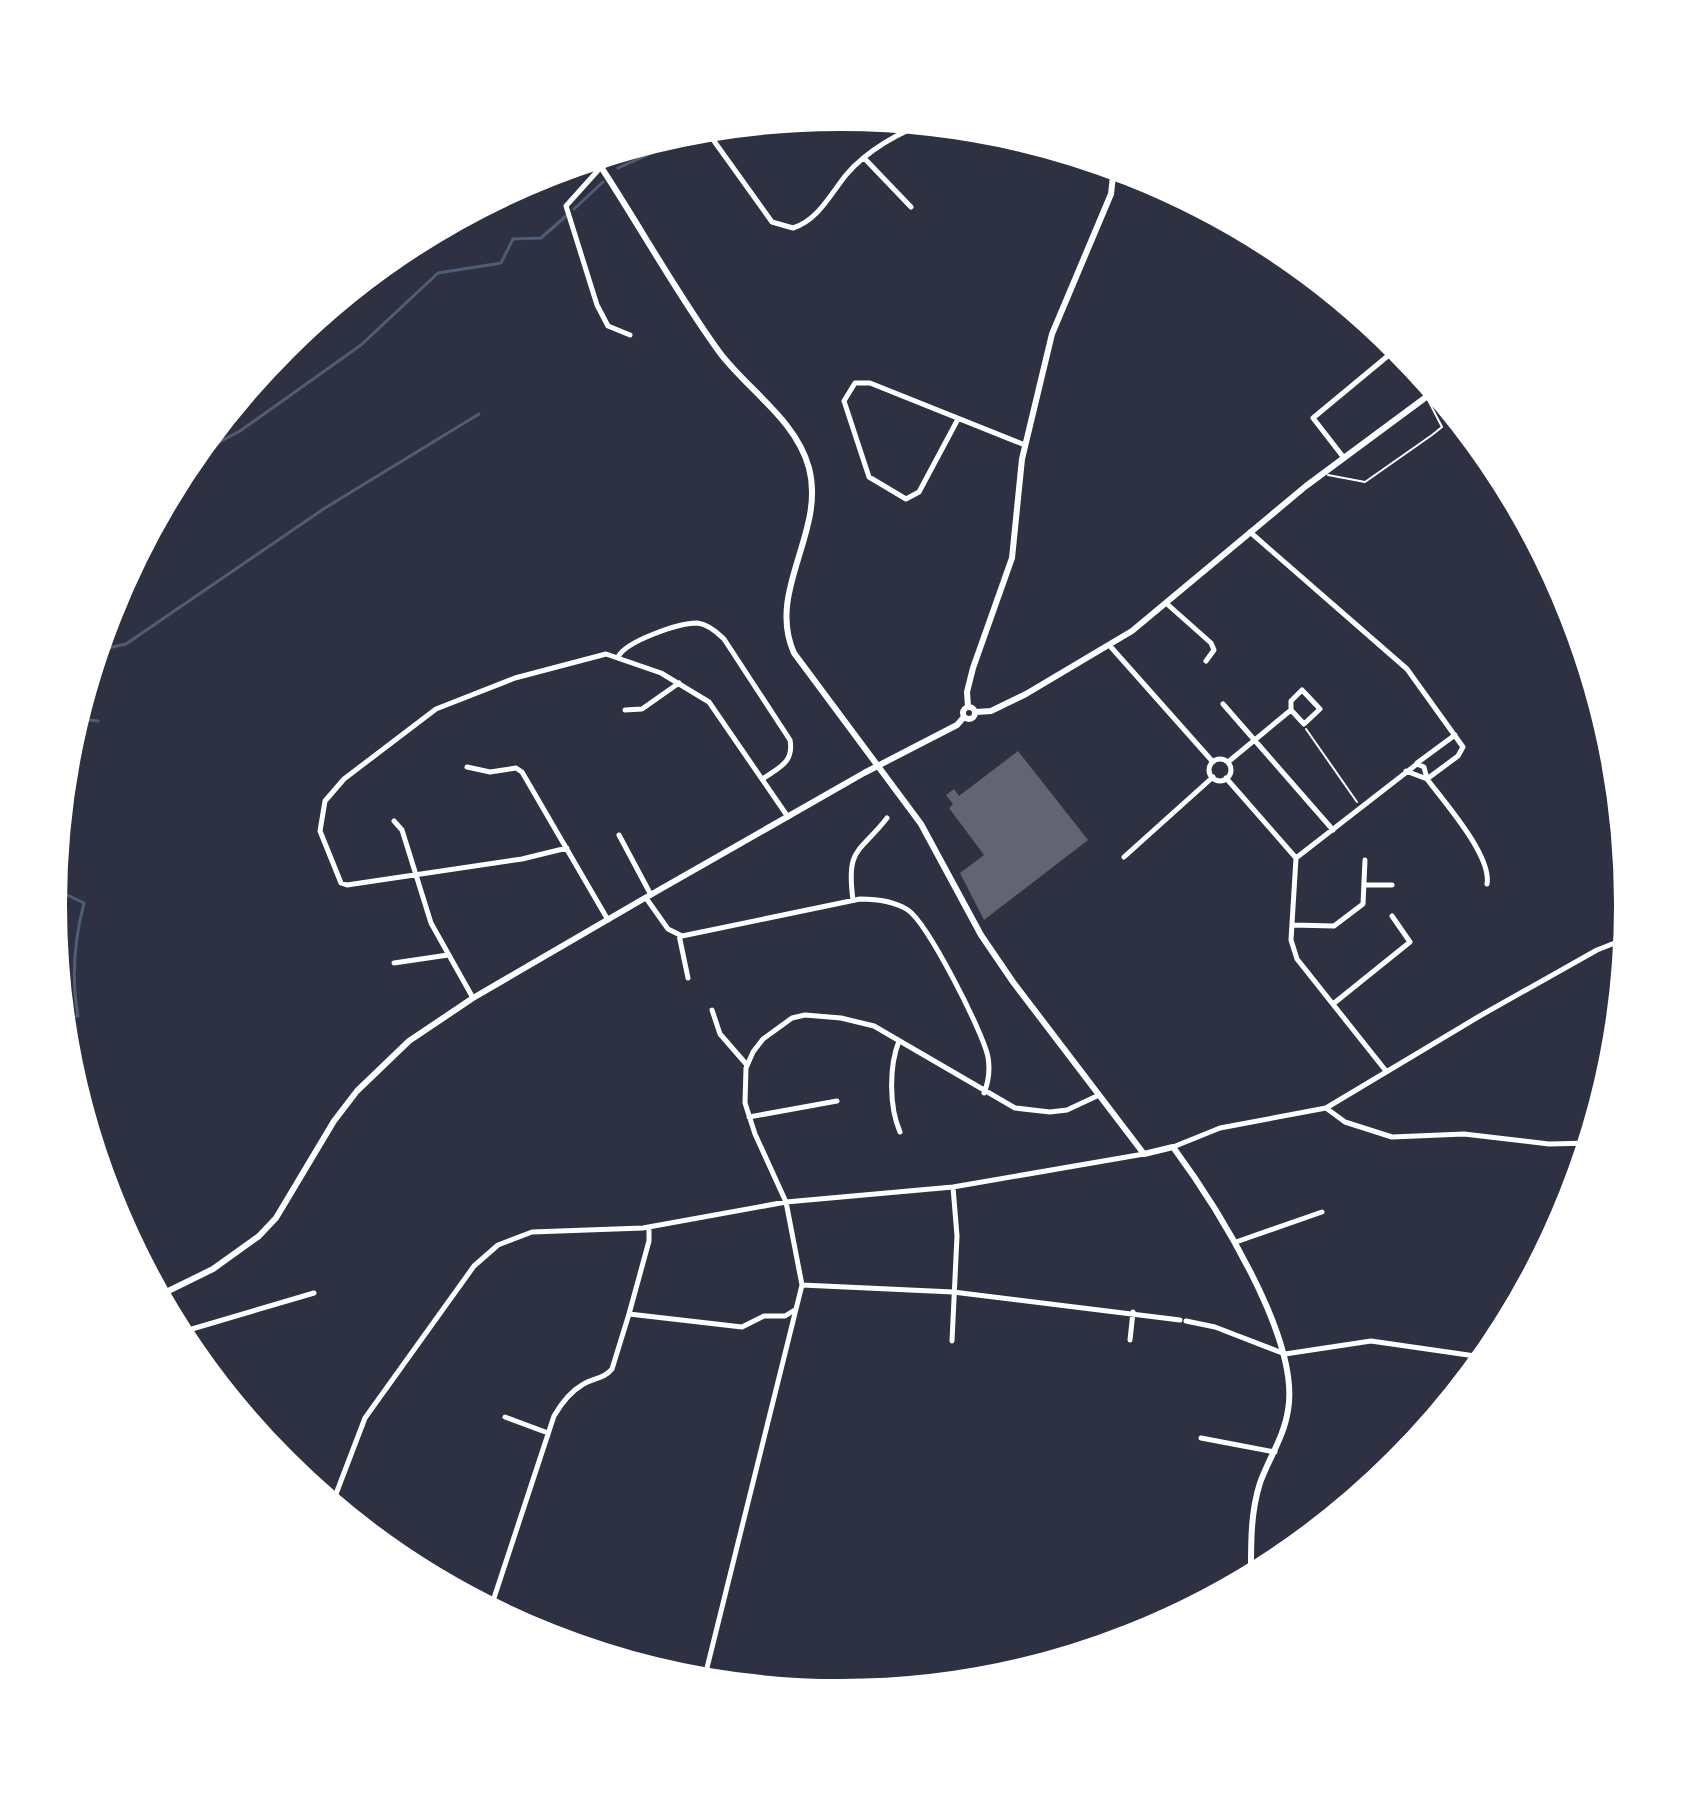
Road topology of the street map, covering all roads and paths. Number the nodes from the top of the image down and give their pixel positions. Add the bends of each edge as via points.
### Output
1 (910, 130) edge
2 (711, 137) edge
3 (621, 158) edge
4 (865, 159) junction
5 (601, 167) junction
6 (1113, 179) joint
7 (1125, 181) edge
8 (911, 207) dead end
9 (630, 335) dead end
10 (1390, 354) edge
11 (1429, 395) edge
12 (1426, 397) junction
13 (958, 419) junction
14 (1025, 445) junction
15 (1344, 458) junction
16 (1324, 472) junction
17 (1250, 532) junction
18 (1166, 603) junction
19 (1110, 646) junction
20 (618, 657) junction
21 (1206, 661) dead end
22 (679, 682) junction
23 (1223, 704) dead end
24 (968, 707) junction
25 (625, 710) dead end
26 (1291, 710) junction
27 (976, 712) junction
28 (964, 717) junction
29 (1304, 724) junction
30 (1455, 735) junction
31 (1255, 740) junction
32 (1213, 762) junction
33 (1228, 762) junction
34 (1417, 764) junction
35 (879, 765) junction
36 (467, 767) dead end
37 (1406, 771) junction
38 (1213, 777) junction
39 (764, 778) junction
40 (1226, 778) junction
41 (1427, 779) junction
42 (1360, 806) junction
43 (788, 817) junction
44 (887, 818) dead end
45 (394, 821) dead end
46 (1333, 830) junction
47 (619, 835) dead end
48 (567, 848) junction
49 (1124, 857) dead end
50 (1296, 858) junction
51 (1365, 860) dead end
52 (415, 874) junction
53 (1487, 884) dead end
54 (1365, 885) junction
55 (1392, 885) dead end
56 (649, 896) junction
57 (853, 900) junction
58 (1392, 916) dead end
59 (608, 920) junction
60 (1293, 925) junction
61 (679, 935) junction
62 (1618, 942) edge
63 (448, 955) junction
64 (394, 963) dead end
65 (688, 978) dead end
66 (473, 998) junction
67 (1333, 1004) junction
68 (712, 1010) dead end
69 (899, 1041) junction
70 (747, 1065) junction
71 (1386, 1071) junction
72 (984, 1093) junction
73 (1097, 1096) junction
74 (837, 1101) dead end
75 (1326, 1108) junction
76 (749, 1117) junction
77 (900, 1132) dead end
78 (1581, 1143) edge
79 (1173, 1147) junction
80 (1144, 1154) junction
81 (953, 1187) junction
82 (786, 1202) junction
83 (1322, 1212) dead end
84 (649, 1227) junction
85 (1236, 1242) junction
86 (802, 1285) junction
87 (165, 1292) edge
88 (953, 1292) junction
89 (314, 1293) dead end
90 (794, 1311) junction
91 (1133, 1312) junction
92 (629, 1314) junction
93 (188, 1330) edge
94 (1130, 1340) dead end
95 (952, 1341) dead end
96 (1285, 1354) junction
97 (1475, 1356) edge
98 (505, 1417) dead end
99 (548, 1433) junction
100 (1201, 1438) dead end
101 (1275, 1452) junction
102 (335, 1497) edge
103 (1252, 1565) edge
104 (493, 1601) edge
105 (706, 1672) edge

1 - 4 street
2 - 4 street via 772,222 793,228 814,216 847,173
3 - 5 street
4 - 8 street
5 - 9 street via 566,206 597,305 608,326
5 - 35 street via 721,354 800,445 812,494 788,591 786,636 807,674
6 - 7 path
6 - 14 street via 1058,314
10 - 15 street via 1313,418
11 - 12 street
12 - 15 street
12 - 16 lane via 1442,427 1383,471 1365,482
13 - 13 street via 865,382 855,383 844,401 869,477 906,499 919,492
13 - 14 street
14 - 24 street via 1012,558 973,668
15 - 16 street
16 - 17 street
17 - 18 street
17 - 30 street via 1407,669
18 - 19 street
18 - 21 street via 1211,643 1214,650
19 - 27 street via 991,711
19 - 32 street
20 - 22 street
20 - 39 street via 629,643 692,624 713,629 790,740 787,763
20 - 52 street via 606,654 566,662 436,709 330,792 320,831 341,883 358,885
22 - 25 street via 642,709
22 - 39 street via 721,714
23 - 31 street
24 - 27 street
24 - 28 street
26 - 29 street
26 - 29 street via 1291,701 1302,690 1320,709
26 - 31 street
27 - 28 street via 972,719
28 - 35 street
29 - 42 path
30 - 34 street
30 - 41 street via 1463,751
31 - 33 street
31 - 46 street
32 - 33 street
32 - 38 street
33 - 40 street via 1231,772
34 - 37 street
34 - 41 street via 1424,767
35 - 43 street
35 - 73 street via 941,857 981,935
36 - 48 street via 519,770
37 - 41 street
37 - 42 street
38 - 40 street
38 - 49 street
39 - 43 street
40 - 50 street
41 - 53 street via 1483,858
42 - 46 street
43 - 56 street
44 - 57 street via 856,850
45 - 52 street via 402,830
46 - 50 street
47 - 56 street
48 - 52 street
48 - 59 street
50 - 60 street
51 - 54 street
52 - 63 street
54 - 55 street
54 - 60 street via 1363,904 1334,926
56 - 59 street
56 - 61 street via 668,929
57 - 61 street
57 - 72 street via 896,905 922,925 984,1044 989,1064
58 - 67 street via 1410,942
59 - 66 street
60 - 67 street via 1297,959
61 - 65 street
62 - 71 street
63 - 64 street
63 - 66 street
66 - 87 street via 409,1041 357,1091 276,1218 259,1236 213,1269
67 - 71 street
68 - 70 street via 720,1034
69 - 70 street via 874,1026 805,1015 763,1039
69 - 72 street
69 - 77 street via 893,1072
70 - 76 street
71 - 75 street
72 - 73 street via 1015,1108 1050,1112
73 - 80 street
74 - 76 street
75 - 78 street via 1345,1122 1392,1137 1464,1134
75 - 79 street via 1220,1128
76 - 82 street
79 - 80 street
79 - 85 street
80 - 81 street
81 - 82 street
81 - 88 street
82 - 84 street
82 - 86 street
83 - 85 street
84 - 92 street
84 - 102 street via 532,1232 498,1245 474,1266 365,1418
85 - 96 street
86 - 88 street
86 - 90 street
88 - 91 street
88 - 95 street
89 - 93 street
90 - 92 street via 764,1316 742,1327
90 - 105 street
91 - 94 street
91 - 96 street via 1215,1327
92 - 99 street via 612,1369 572,1392
96 - 97 street via 1371,1341
96 - 101 street via 1290,1401
98 - 99 street
99 - 104 street
100 - 101 street
101 - 103 street via 1254,1507

